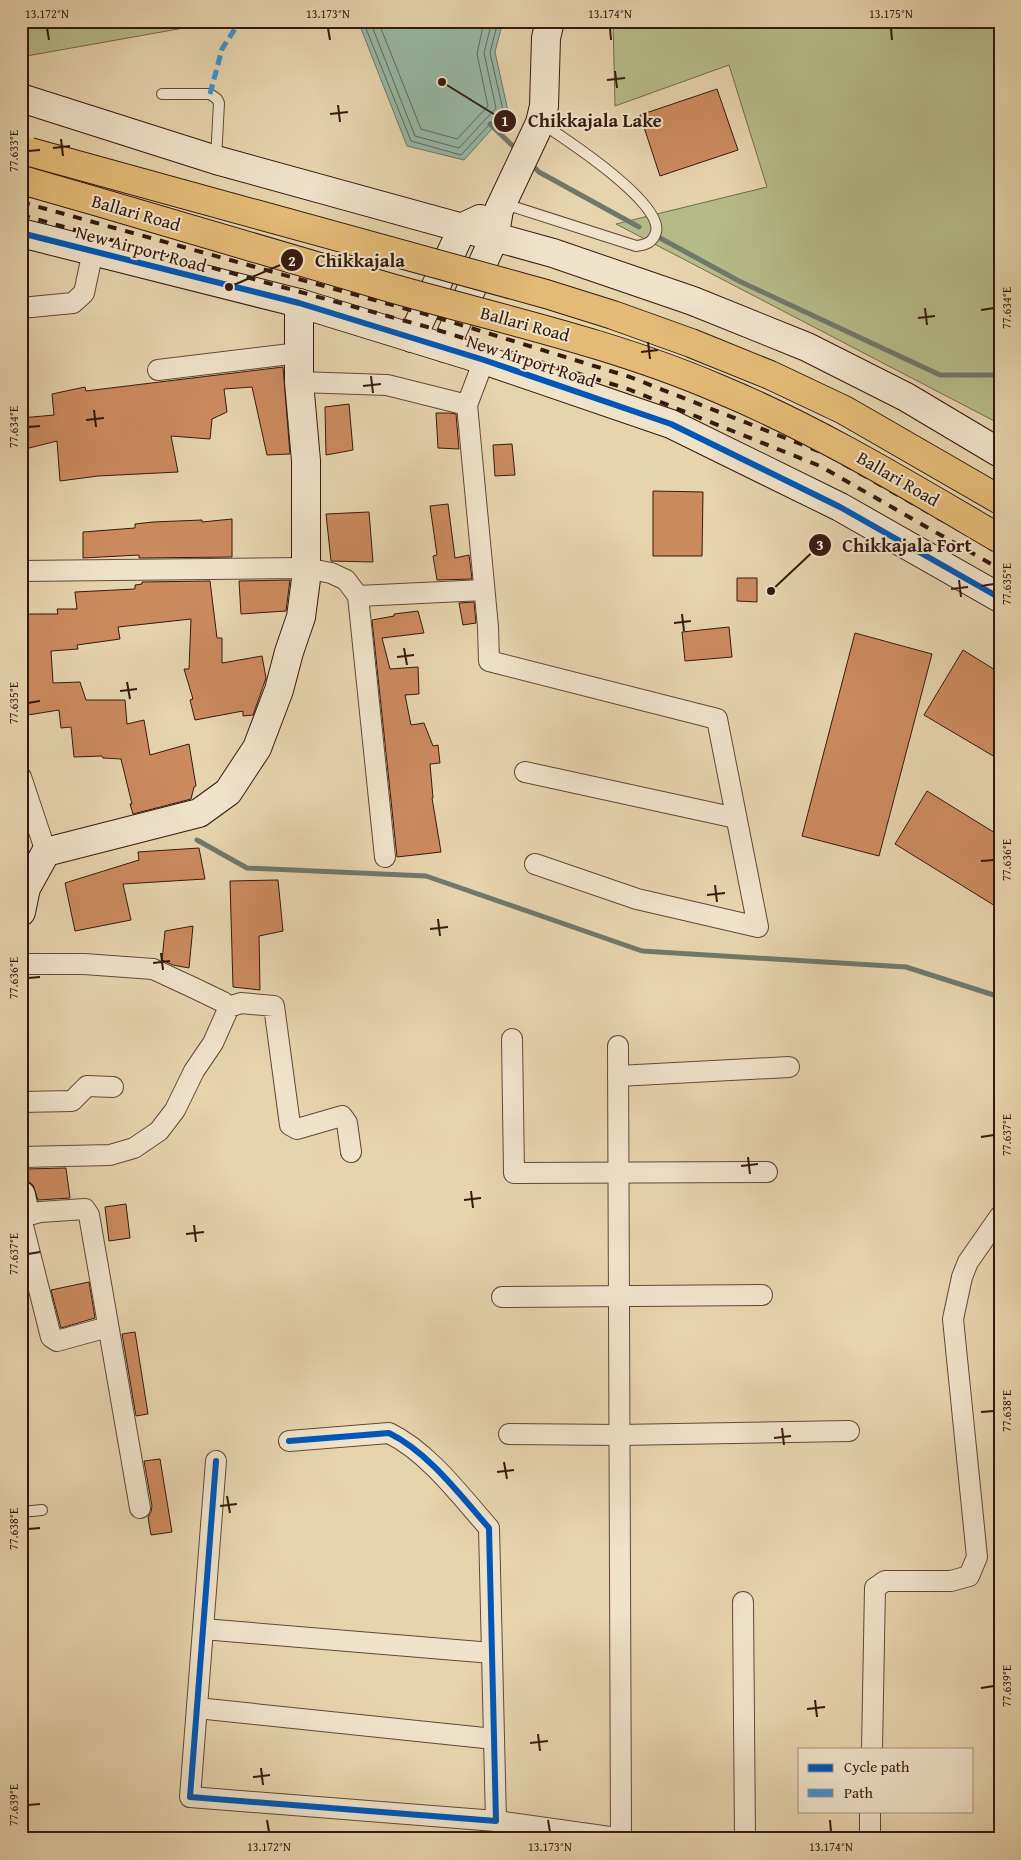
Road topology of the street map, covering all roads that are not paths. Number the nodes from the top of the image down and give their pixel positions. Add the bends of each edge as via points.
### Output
1 (550, 21) edge
2 (162, 94) dead end
3 (21, 98) edge
4 (540, 123) junction
5 (30, 152) dead end
6 (216, 160) junction
7 (22, 180) edge
8 (501, 206) junction
9 (463, 228) junction
10 (21, 233) edge
11 (494, 238) junction
12 (93, 252) junction
13 (299, 303) junction
14 (21, 308) edge
15 (412, 338) junction
16 (445, 348) junction
17 (299, 354) junction
18 (484, 360) junction
19 (158, 370) dead end
20 (299, 382) junction
21 (467, 405) junction
22 (1000, 453) edge
23 (1000, 500) edge
24 (1000, 539) edge
25 (305, 568) junction
26 (21, 571) edge
27 (484, 590) junction
28 (358, 596) junction
29 (1000, 598) edge
30 (525, 772) dead end
31 (21, 777) edge
32 (736, 818) junction
33 (46, 852) junction
34 (385, 857) dead end
35 (535, 864) dead end
36 (23, 895) edge
37 (21, 964) edge
38 (229, 1007) junction
39 (512, 1040) dead end
40 (618, 1046) dead end
41 (789, 1068) dead end
42 (618, 1076) junction
43 (113, 1087) dead end
44 (21, 1102) edge
45 (351, 1152) dead end
46 (21, 1158) edge
47 (767, 1172) dead end
48 (618, 1174) junction
49 (21, 1194) edge
50 (1000, 1216) edge
51 (21, 1217) edge
52 (762, 1295) dead end
53 (619, 1296) junction
54 (502, 1297) dead end
55 (108, 1327) junction
56 (849, 1431) dead end
57 (509, 1434) dead end
58 (619, 1435) junction
59 (289, 1441) dead end
60 (216, 1461) dead end
61 (140, 1508) dead end
62 (42, 1510) dead end
63 (21, 1512) edge
64 (743, 1602) dead end
65 (203, 1629) junction
66 (492, 1653) junction
67 (197, 1708) junction
68 (494, 1739) junction
69 (872, 1748) edge
70 (870, 1812) edge
71 (496, 1821) junction
72 (623, 1838) edge
73 (745, 1839) edge
74 (870, 1839) edge

1 - 4 street
2 - 6 lane via 210,94 217,99
3 - 6 street
4 - 8 street
4 - 8 lane via 584,151 636,196 653,217 657,229 655,238 636,246
5 - 23 highway, Ballari Road, bridge via 546,294 691,342 844,410
6 - 9 street
7 - 24 highway, Ballari Road, bridge via 660,365 837,444
8 - 9 street
8 - 11 street
9 - 11 street
9 - 15 street
10 - 12 street, New Airport Road
11 - 16 street
11 - 22 street via 553,253 807,346 906,397
12 - 13 street, New Airport Road
12 - 14 street via 84,292 73,304
13 - 15 street, New Airport Road
13 - 17 street
15 - 16 street, New Airport Road
16 - 18 street, New Airport Road
17 - 19 street
17 - 20 street
18 - 21 street
18 - 29 street, New Airport Road via 671,424 840,508
20 - 21 street via 387,385
20 - 25 street via 306,461
21 - 27 street
25 - 26 street
25 - 28 street via 331,573 346,580
25 - 33 street via 301,617 279,690 257,748 228,792 199,812
27 - 28 street
27 - 32 street via 489,661 717,719
28 - 34 street
30 - 32 street
31 - 33 street
32 - 35 street via 758,927 637,899
33 - 36 street
37 - 38 street via 153,969
38 - 45 street via 241,1003 274,1006 290,1125 297,1129 342,1116 347,1123
38 - 46 street via 213,1043 160,1131 134,1148 110,1155
39 - 48 street via 514,1173
40 - 42 street
41 - 42 street
42 - 48 street
43 - 44 street via 87,1086 72,1101
47 - 48 street
48 - 53 street
49 - 51 street
50 - 69 street via 968,1262 953,1319 977,1557 969,1576 951,1580 885,1581 875,1588
51 - 55 street via 51,1337 57,1341
51 - 55 street via 40,1212 85,1209 89,1215
52 - 53 street
53 - 54 street
53 - 58 street
55 - 61 street
56 - 58 street
57 - 58 street
58 - 72 street
59 - 66 street via 389,1433 422,1455 453,1487 489,1528
60 - 65 street
62 - 63 lane
64 - 73 street
65 - 66 street
65 - 67 street
66 - 68 street
67 - 68 street
67 - 71 street via 190,1797
68 - 71 street
70 - 74 street
71 - 72 street

